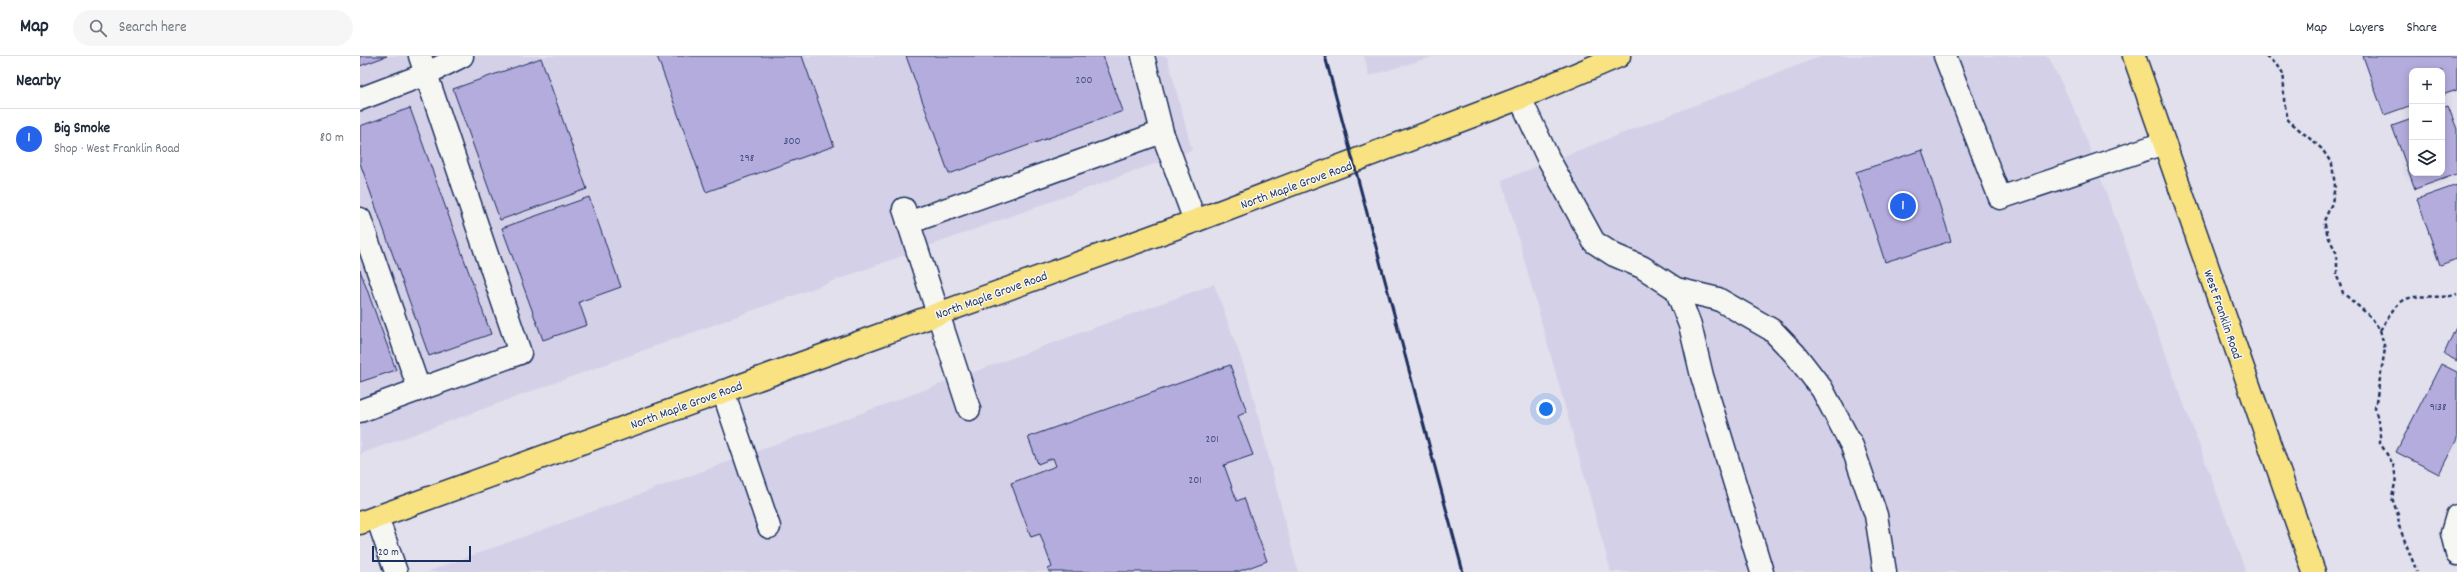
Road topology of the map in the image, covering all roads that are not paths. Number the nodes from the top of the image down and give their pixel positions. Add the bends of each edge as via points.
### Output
1 (462, 56) edge
2 (1143, 56) edge
3 (1618, 56) edge
4 (1945, 56) edge
5 (2134, 56) edge
6 (423, 65) edge
7 (1520, 98) junction
8 (360, 99) edge
9 (1162, 132) junction
10 (2164, 143) junction
11 (360, 219) edge
12 (1195, 221) junction
13 (1676, 289) junction
14 (938, 313) junction
15 (420, 389) junction
16 (723, 391) junction
17 (969, 409) dead end
18 (360, 411) edge
19 (2457, 516) edge
20 (368, 520) edge
21 (770, 527) dead end
22 (2457, 554) edge
23 (396, 572) edge
24 (1762, 572) edge
25 (1885, 572) edge
26 (2314, 572) edge

1 - 6 street
2 - 9 street
3 - 7 main road, North Maple Grove Road
4 - 10 street via 2000,198
5 - 10 main road, West Franklin Road
6 - 8 street
6 - 15 street via 520,353
7 - 12 main road, North Maple Grove Road
7 - 13 street via 1548,158 1594,242 1614,255 1642,267
9 - 12 street
9 - 14 street via 906,216
10 - 26 main road, West Franklin Road
11 - 15 street
12 - 14 main road, North Maple Grove Road
13 - 24 street via 1690,325 1702,376
13 - 25 street via 1718,299 1772,330 1795,354 1822,389 1852,446 1876,515
14 - 16 main road, North Maple Grove Road
14 - 17 street
15 - 18 street
16 - 20 main road, North Maple Grove Road
16 - 21 street
19 - 22 street via 2452,533
20 - 23 street

